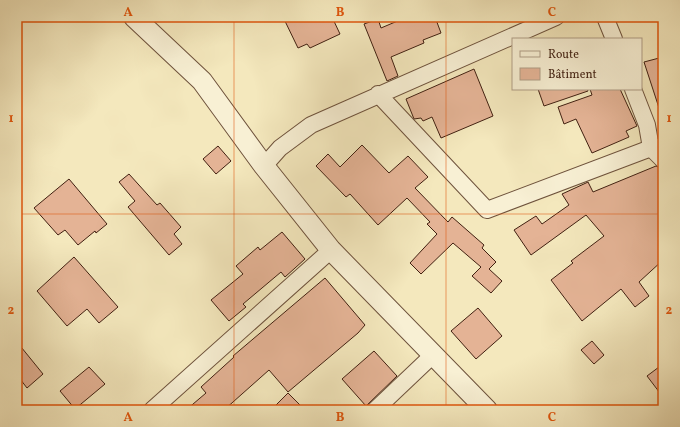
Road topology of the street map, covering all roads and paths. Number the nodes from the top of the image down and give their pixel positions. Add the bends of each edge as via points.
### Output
1 (556, 17) edge
2 (605, 17) edge
3 (143, 20) edge
4 (614, 38) edge
5 (633, 90) edge
6 (378, 94) junction
7 (657, 147) edge
8 (663, 160) edge
9 (264, 166) junction
10 (331, 250) junction
11 (434, 354) junction
12 (152, 410) edge
13 (375, 410) edge
14 (487, 410) edge

1 - 6 street
2 - 4 street
3 - 9 street via 202,81
5 - 7 street
6 - 7 street via 487,210
6 - 9 street via 311,125 280,148
7 - 8 street
9 - 10 street
10 - 11 street
10 - 12 street
11 - 13 street
11 - 14 street

